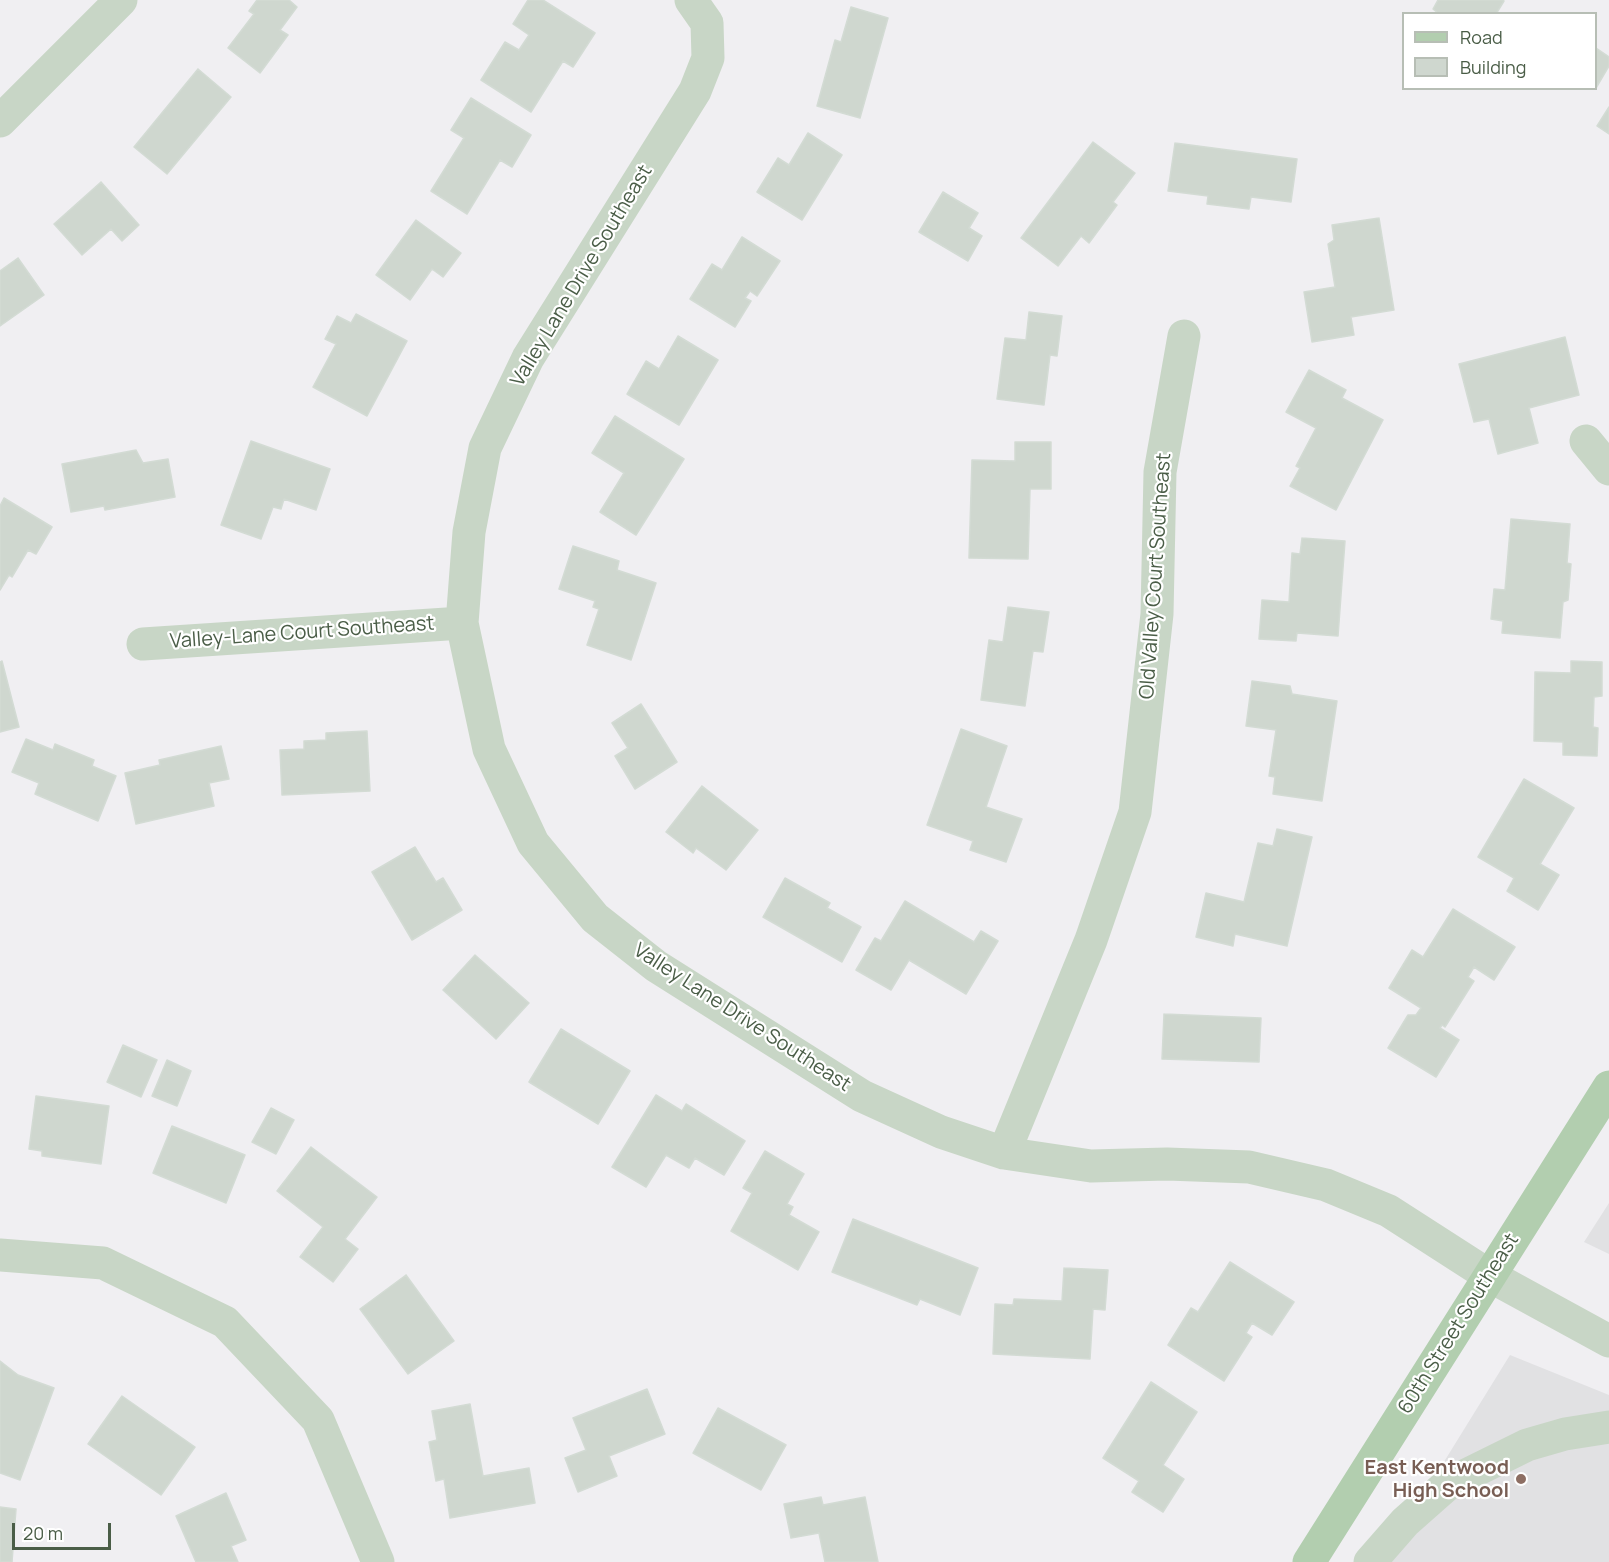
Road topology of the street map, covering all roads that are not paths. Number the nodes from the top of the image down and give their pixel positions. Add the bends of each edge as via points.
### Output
1 (121, 0) edge
2 (691, 0) edge
3 (0, 121) edge
4 (1184, 336) dead end
5 (1586, 441) dead end
6 (1609, 469) edge
7 (462, 623) junction
8 (143, 644) dead end
9 (1609, 1087) edge
10 (1004, 1153) junction
11 (0, 1255) edge
12 (1490, 1276) junction
13 (1609, 1341) edge
14 (1609, 1427) edge
15 (378, 1562) edge
16 (1309, 1562) edge
17 (1370, 1562) edge

1 - 3 street
2 - 7 street, Valley Lane Drive Southeast via 707,23 708,58 695,91 528,358 485,448 469,531
4 - 10 street, Old Valley Court Southeast via 1160,472 1157,614 1135,812 1091,940
5 - 6 street
7 - 8 street, Valley-Lane Court Southeast
7 - 10 street, Valley Lane Drive Southeast via 489,749 533,843 595,918 656,966 862,1096 941,1132
9 - 12 main road, 60th Street Southeast
10 - 12 street, Valley Lane Drive Southeast via 1090,1166 1249,1167 1326,1185 1389,1211
11 - 15 street via 103,1263 225,1322 318,1420
12 - 13 street, Valley Lane Drive Southeast
12 - 16 main road, 60th Street Southeast
14 - 17 street via 1527,1445 1448,1484 1405,1522

